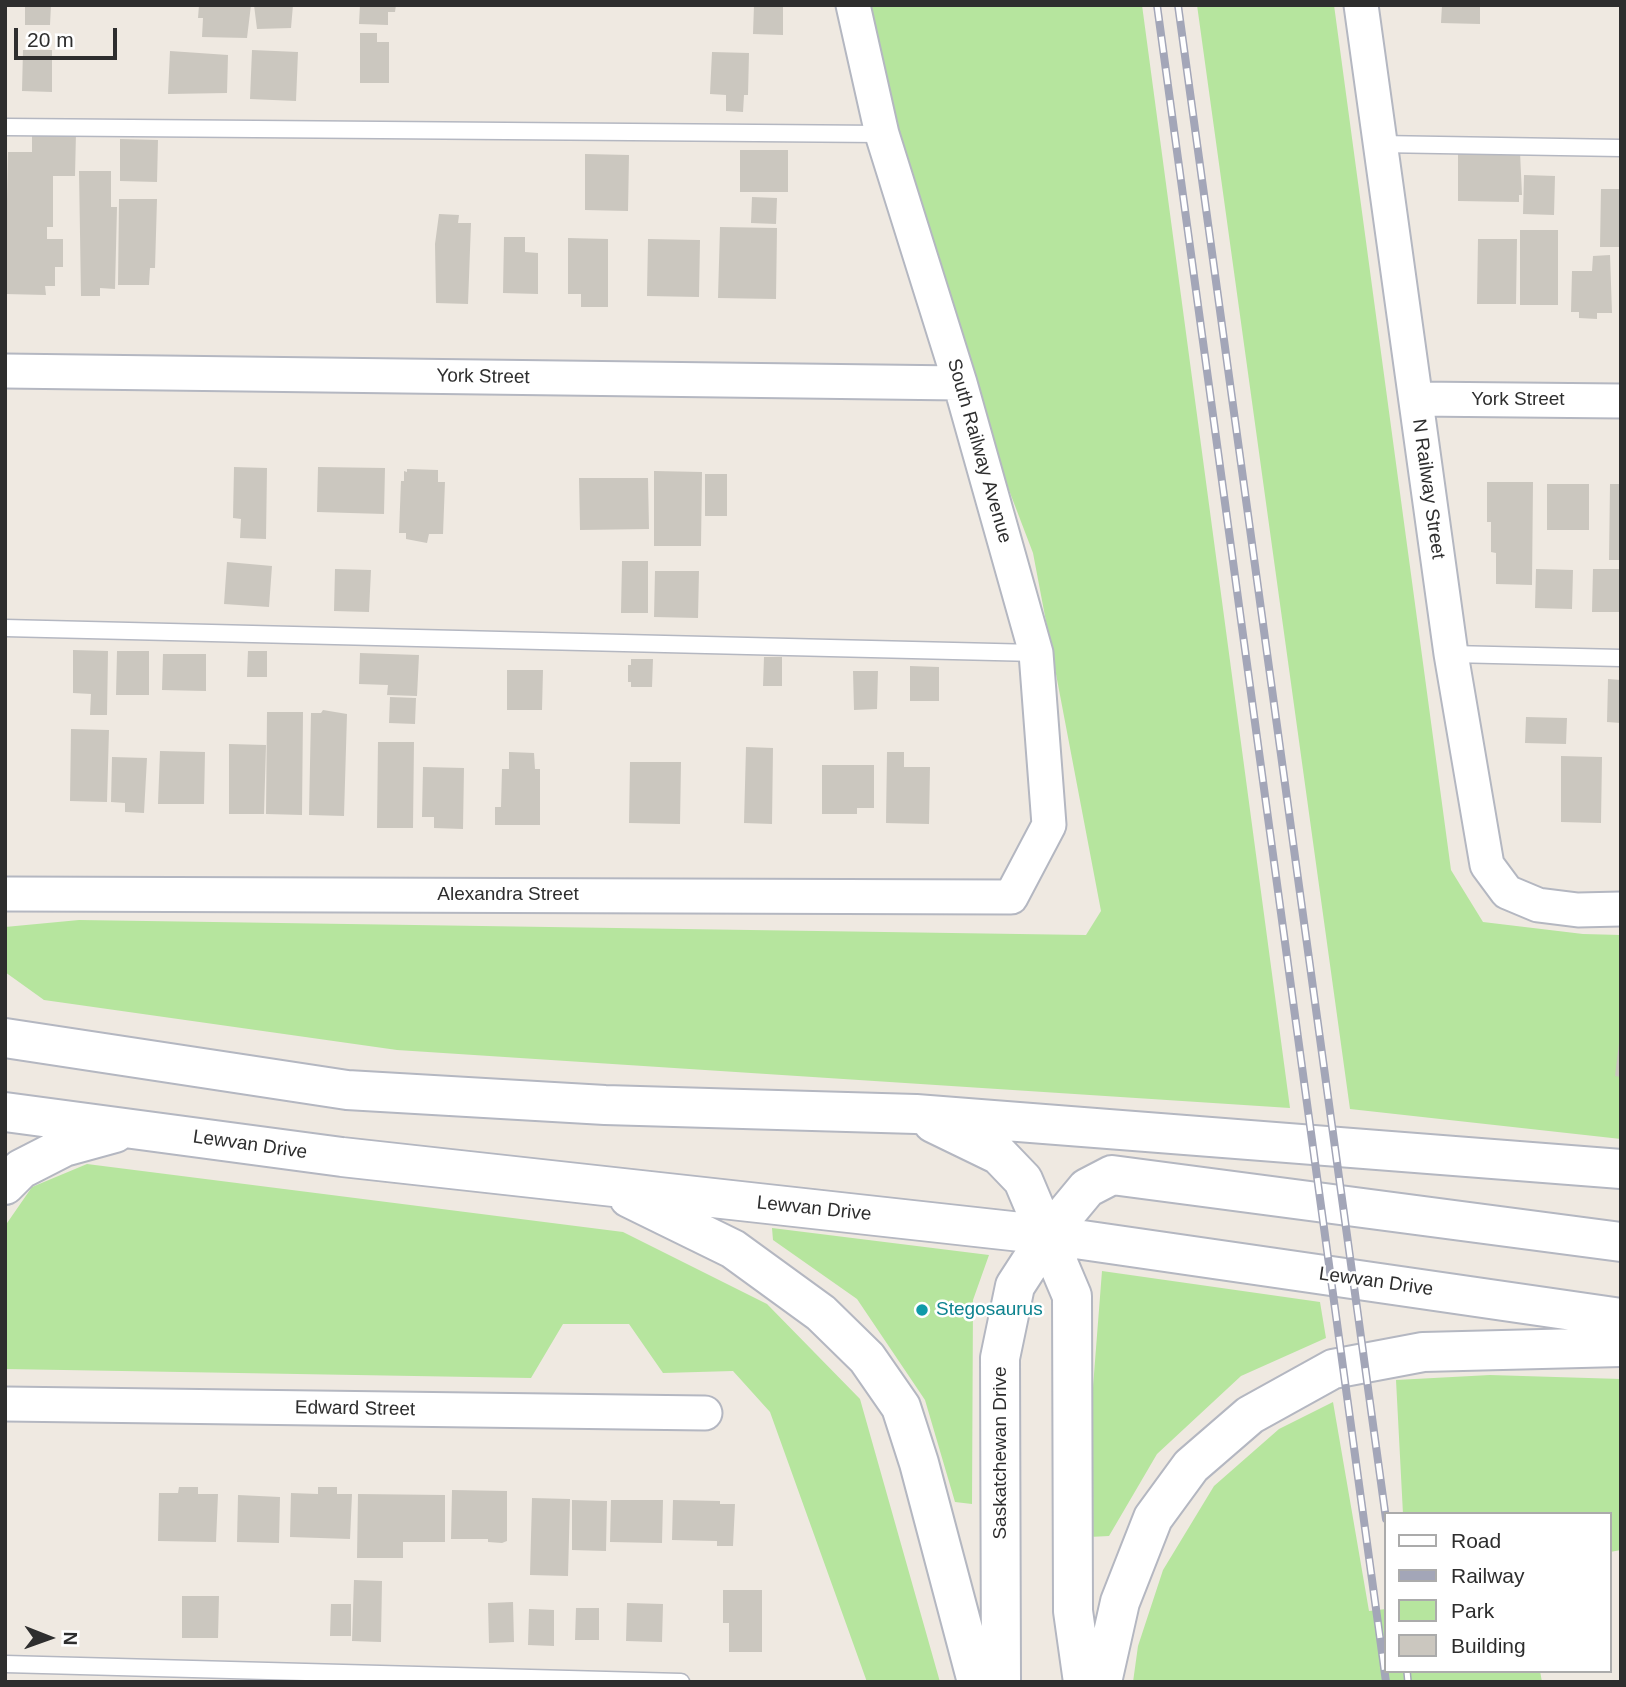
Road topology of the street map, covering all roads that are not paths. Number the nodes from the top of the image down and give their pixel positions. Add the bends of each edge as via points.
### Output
1 (853, 5) edge
2 (1361, 5) edge
3 (5, 127) edge
4 (882, 134) junction
5 (1379, 145) junction
6 (1621, 148) edge
7 (5, 372) edge
8 (960, 383) junction
9 (1416, 399) junction
10 (1621, 401) edge
11 (5, 628) edge
12 (1036, 653) junction
13 (1451, 654) junction
14 (1621, 658) edge
15 (5, 894) edge
16 (1011, 897) joint
17 (1621, 909) edge
18 (5, 1038) edge
19 (5, 1112) edge
20 (916, 1114) junction
21 (132, 1128) junction
22 (1621, 1169) edge
23 (5, 1185) edge
24 (605, 1187) junction
25 (1048, 1235) junction
26 (1621, 1242) edge
27 (1621, 1318) edge
28 (1621, 1347) edge
29 (5, 1404) edge
30 (705, 1413) dead end
31 (5, 1664) edge
32 (681, 1682) edge
33 (977, 1682) edge
34 (1001, 1682) edge
35 (1083, 1682) edge
36 (1102, 1682) edge

1 - 4 street, South Railway Avenue
2 - 5 street, N Railway Street
3 - 4 lane
4 - 8 street, South Railway Avenue
5 - 6 lane
5 - 9 street, N Railway Street
7 - 8 street, York Street
8 - 12 street, South Railway Avenue
9 - 10 street, York Street
9 - 13 street, N Railway Street
11 - 12 lane
12 - 16 street, South Railway Avenue via 1049,825
13 - 14 lane
13 - 17 street, N Railway Street via 1487,865 1507,892 1538,905
15 - 16 street, Alexandra Street
18 - 20 main road via 347,1090 605,1105
19 - 21 main road, Lewvan Drive
20 - 22 main road
20 - 25 main road via 999,1155 1023,1180
21 - 23 main road via 64,1147 21,1169
21 - 24 main road, Lewvan Drive
24 - 25 main road, Lewvan Drive
24 - 33 main road via 733,1249 821,1313 867,1358 901,1407
25 - 26 main road, Saskatchewan Drive via 1087,1188 1112,1175
25 - 27 main road, Lewvan Drive
25 - 34 main road, Saskatchewan Drive via 1015,1286 1000,1358
25 - 35 main road via 1072,1296 1073,1611
28 - 36 main road via 1423,1352 1333,1369 1250,1415 1191,1466 1153,1518 1120,1602
29 - 30 street, Edward Street
31 - 32 lane

